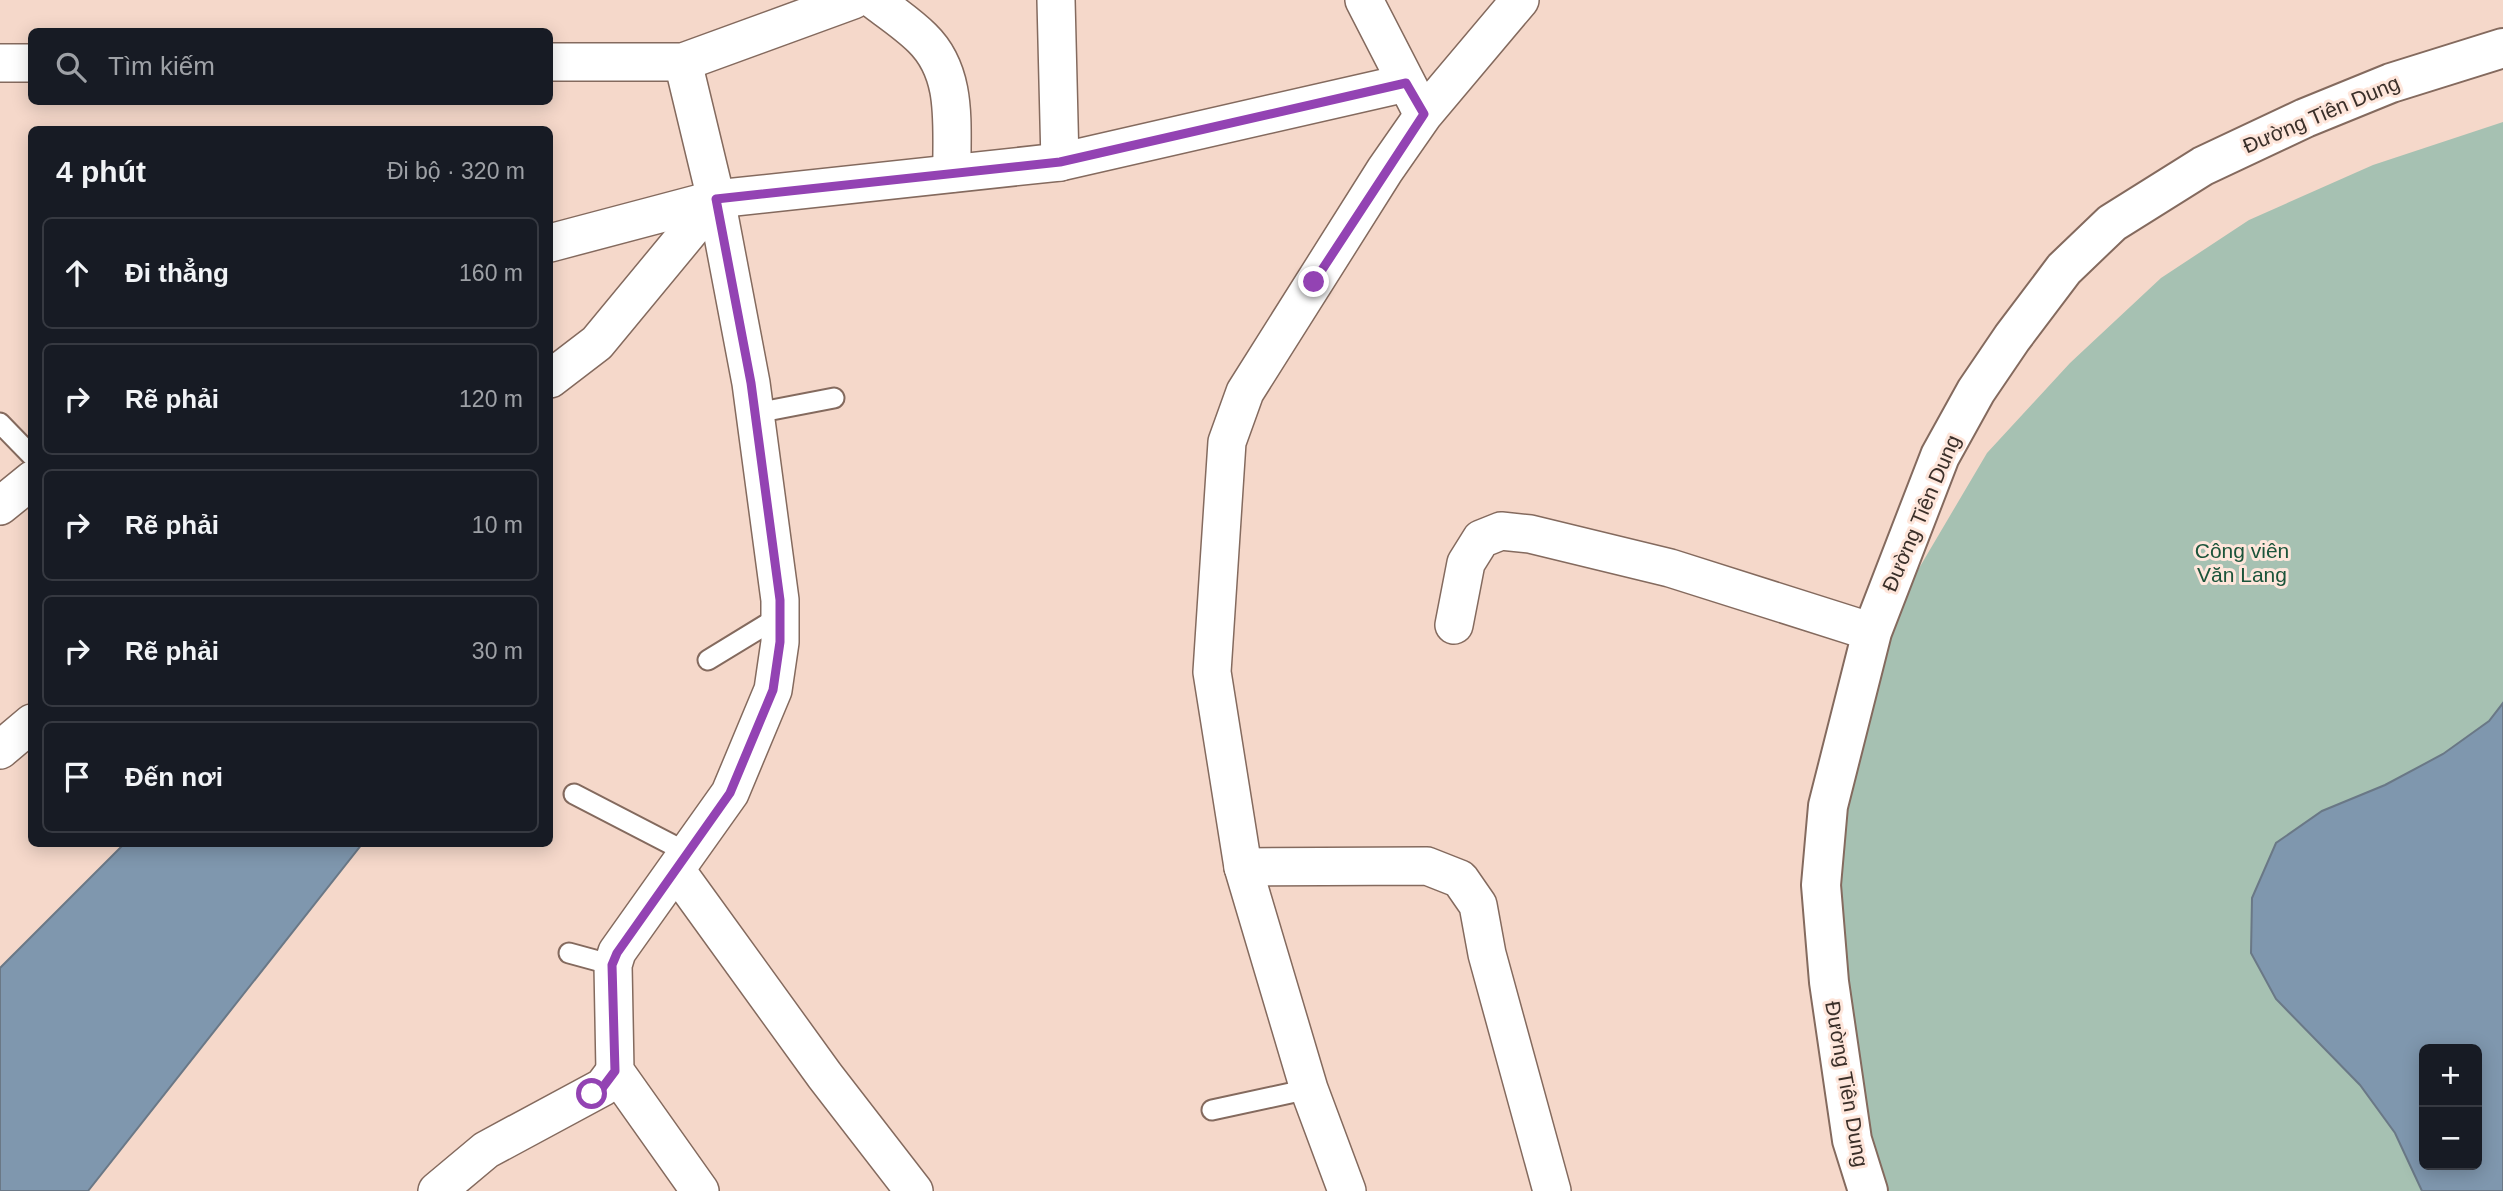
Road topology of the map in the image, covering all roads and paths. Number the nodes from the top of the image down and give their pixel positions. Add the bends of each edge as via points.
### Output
1 (853, 0) edge
2 (874, 0) edge
3 (1056, 0) edge
4 (1364, 0) edge
5 (1520, 0) edge
6 (2503, 48) edge
7 (553, 62) edge
8 (683, 62) junction
9 (0, 63) edge
10 (28, 63) edge
11 (1415, 99) junction
12 (1060, 162) junction
13 (952, 173) junction
14 (716, 199) junction
15 (553, 242) edge
16 (553, 377) edge
17 (834, 398) dead end
18 (755, 412) junction
19 (0, 424) edge
20 (28, 452) edge
21 (28, 483) edge
22 (0, 506) edge
23 (780, 616) junction
24 (1454, 625) dead end
25 (1872, 632) junction
26 (709, 660) dead end
27 (28, 726) edge
28 (0, 750) edge
29 (574, 794) dead end
30 (682, 861) junction
31 (1243, 867) junction
32 (569, 953) dead end
33 (612, 965) junction
34 (615, 1071) junction
35 (1309, 1089) junction
36 (1212, 1110) dead end
37 (438, 1191) edge
38 (700, 1191) edge
39 (914, 1191) edge
40 (1347, 1191) edge
41 (1552, 1191) edge
42 (1868, 1191) edge

1 - 8 street
2 - 13 street via 923,39 944,68 950,92
3 - 12 street
4 - 11 street
5 - 11 street
6 - 25 street, Đường Tiên Dung via 2391,83 2305,118 2203,166 2112,223 2064,269 1976,391 1940,456
7 - 8 street
8 - 14 street
9 - 10 street
11 - 12 street
11 - 31 street via 1245,392 1227,442 1212,672
12 - 13 street
13 - 14 street
14 - 15 street
14 - 16 street via 597,342
14 - 18 street
17 - 18 lane
18 - 23 street
19 - 20 lane
21 - 22 street
23 - 26 lane
23 - 30 street via 773,690 730,793
24 - 25 street via 1466,563 1481,539 1501,531 1670,568
25 - 42 street, Đường Tiên Dung via 1828,806 1821,885 1829,982 1852,1140
27 - 28 street
29 - 30 lane
30 - 33 street
30 - 39 street via 825,1076
31 - 35 street
31 - 41 street via 1427,866 1460,879 1478,905 1487,954
32 - 33 lane
33 - 34 street
34 - 37 street via 603,1087 486,1150
34 - 38 street
35 - 36 lane
35 - 40 street

